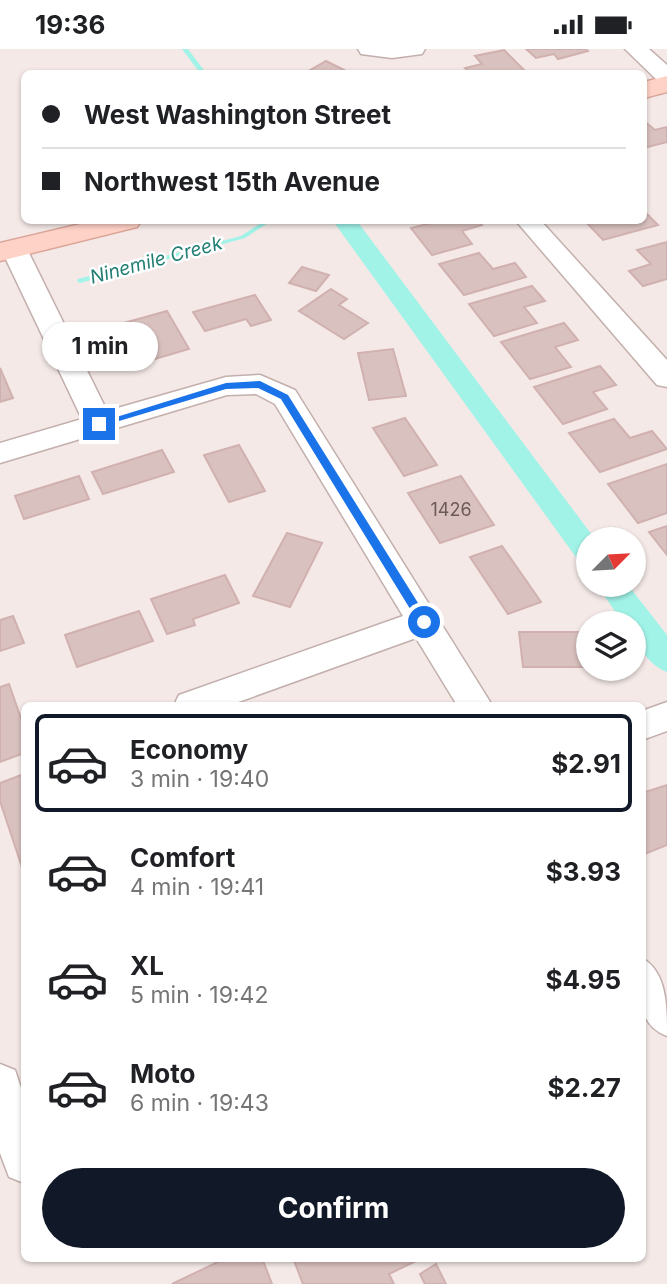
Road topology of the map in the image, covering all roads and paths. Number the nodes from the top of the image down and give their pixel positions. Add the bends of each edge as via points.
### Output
1 (369, 49) edge
2 (414, 49) edge
3 (636, 49) edge
4 (667, 77) edge
5 (667, 84) edge
6 (647, 89) edge
7 (115, 224) edge
8 (531, 224) edge
9 (7, 251) edge
10 (667, 378) edge
11 (99, 424) junction
12 (0, 453) edge
13 (424, 622) junction
14 (199, 702) edge
15 (473, 702) edge
16 (667, 716) edge
17 (646, 724) edge
18 (646, 983) edge
19 (667, 1017) edge
20 (0, 1085) edge
21 (21, 1152) edge

1 - 2 street
3 - 4 street
5 - 6 main road
7 - 9 main road
8 - 10 street
9 - 11 street
11 - 12 street
11 - 13 street via 226,386 260,384 285,397
13 - 14 street
13 - 15 street
16 - 17 street
18 - 19 street
20 - 21 street

